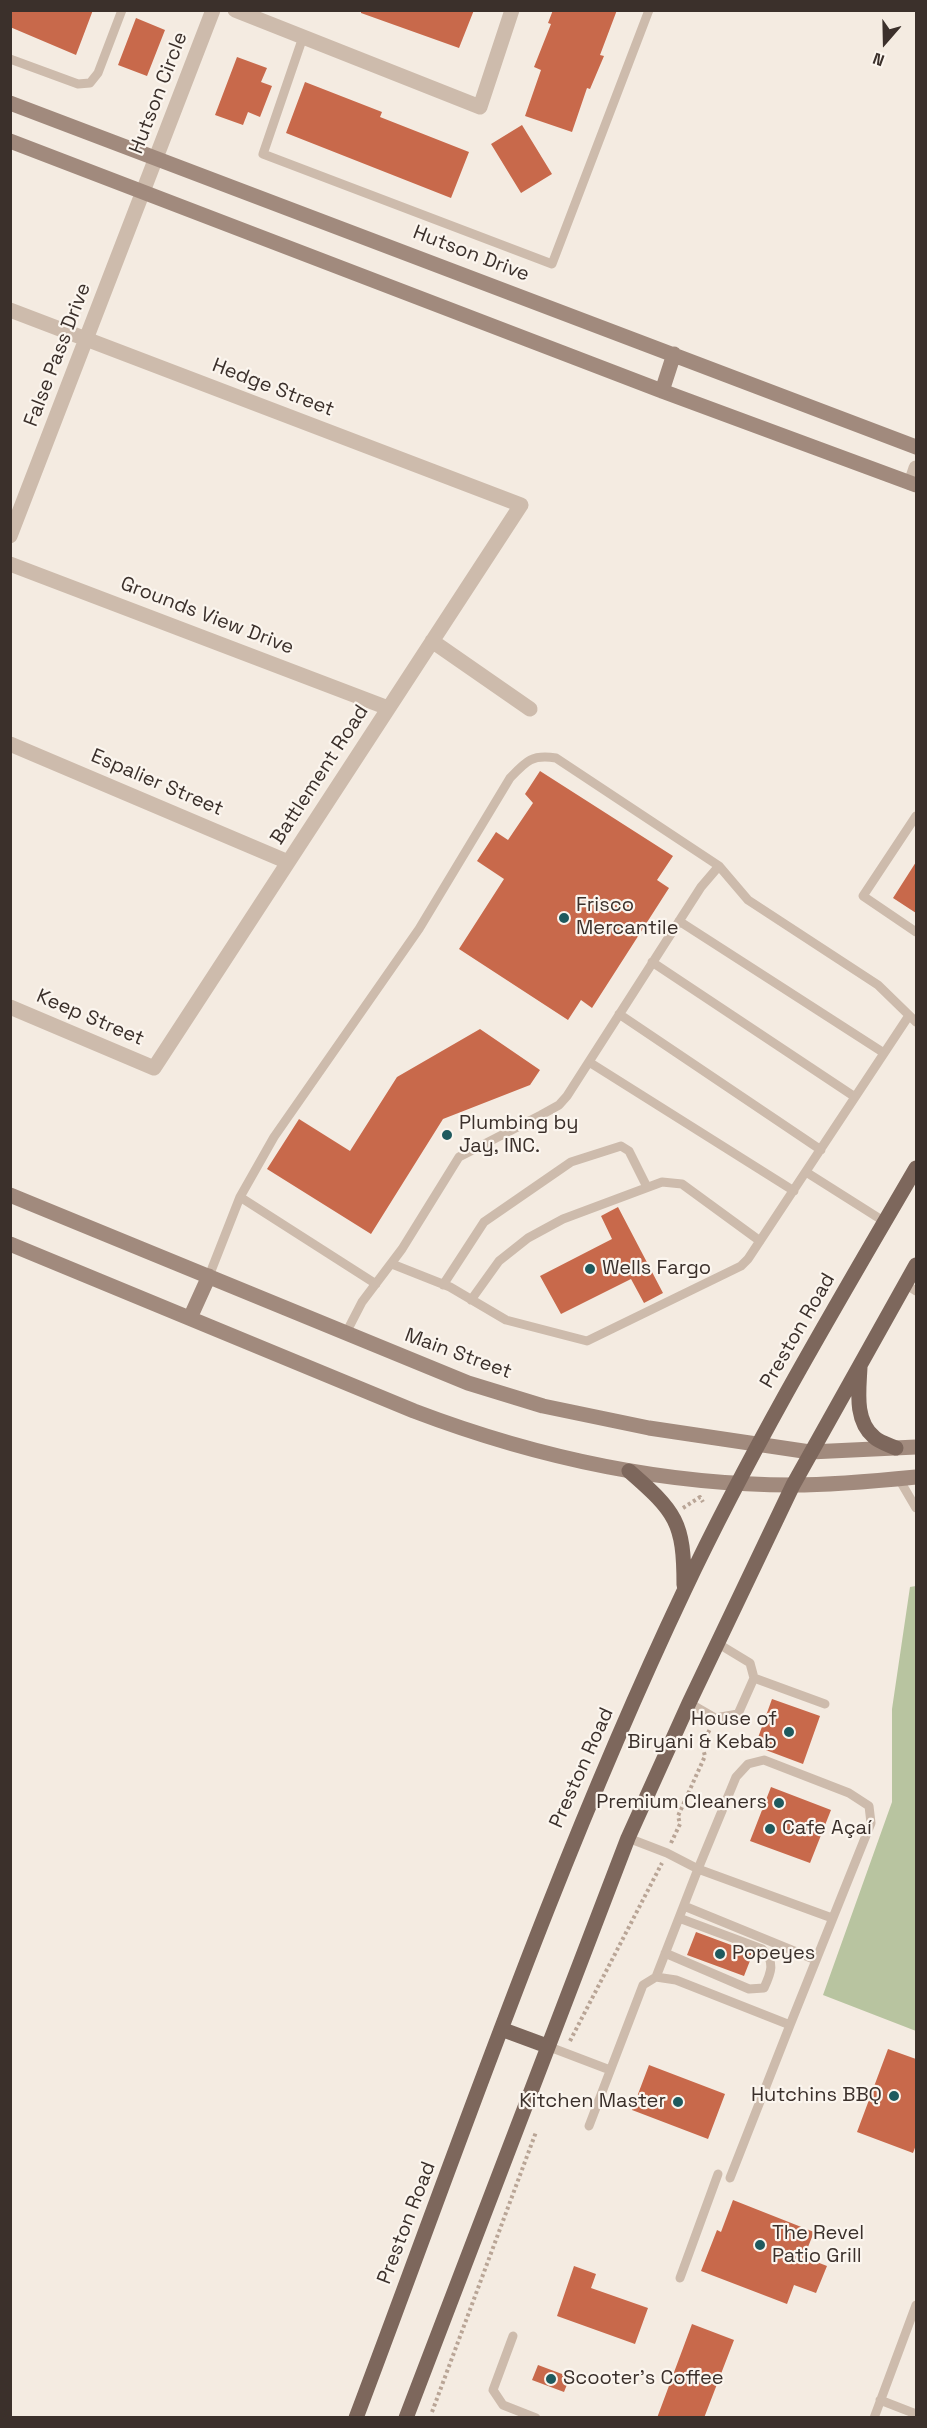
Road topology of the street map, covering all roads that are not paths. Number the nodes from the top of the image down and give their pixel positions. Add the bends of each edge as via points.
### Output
1 (122, 10) edge
2 (213, 10) edge
3 (235, 10) edge
4 (512, 10) edge
5 (649, 10) edge
6 (303, 37) junction
7 (10, 59) edge
8 (10, 103) edge
9 (10, 141) edge
10 (157, 157) junction
11 (144, 190) junction
12 (10, 310) edge
13 (87, 339) junction
14 (674, 354) junction
15 (662, 391) junction
16 (916, 447) edge
17 (916, 468) edge
18 (914, 484) edge
19 (521, 505) joint
20 (10, 536) edge
21 (10, 564) edge
22 (432, 642) junction
23 (388, 708) junction
24 (530, 709) dead end
25 (10, 744) edge
26 (916, 816) edge
27 (288, 862) junction
28 (719, 866) junction
29 (679, 921) junction
30 (916, 932) edge
31 (652, 962) junction
32 (10, 1007) edge
33 (620, 1014) junction
34 (912, 1019) edge
35 (884, 1053) junction
36 (589, 1062) junction
37 (154, 1068) joint
38 (855, 1097) junction
39 (821, 1150) junction
40 (916, 1168) edge
41 (806, 1172) junction
42 (647, 1187) junction
43 (794, 1191) junction
44 (10, 1195) edge
45 (240, 1197) junction
46 (885, 1222) junction
47 (760, 1241) junction
48 (10, 1244) edge
49 (392, 1264) junction
50 (916, 1265) edge
51 (208, 1276) junction
52 (376, 1284) junction
53 (443, 1285) junction
54 (911, 1288) edge
55 (471, 1300) junction
56 (190, 1318) junction
57 (346, 1333) junction
58 (860, 1363) junction
59 (757, 1444) junction
60 (916, 1447) edge
61 (896, 1448) junction
62 (810, 1452) junction
63 (628, 1471) junction
64 (916, 1477) edge
65 (899, 1479) junction
66 (739, 1482) junction
67 (793, 1485) junction
68 (916, 1508) edge
69 (684, 1590) junction
70 (717, 1643) junction
71 (754, 1678) junction
72 (688, 1703) junction
73 (825, 1704) dead end
74 (628, 1838) junction
75 (698, 1869) junction
76 (684, 1906) junction
77 (679, 1918) junction
78 (832, 1918) junction
79 (665, 1953) junction
80 (816, 1960) junction
81 (656, 1977) junction
82 (790, 2025) junction
83 (501, 2029) junction
84 (547, 2046) junction
85 (610, 2070) junction
86 (589, 2126) dead end
87 (718, 2174) dead end
88 (730, 2178) dead end
89 (680, 2278) dead end
90 (916, 2305) edge
91 (513, 2336) dead end
92 (880, 2400) junction
93 (916, 2414) edge
94 (356, 2418) edge
95 (406, 2418) edge
96 (536, 2418) edge
97 (874, 2418) edge

1 - 7 lane via 98,73 90,83 78,84
2 - 10 street, Hutson Circle
3 - 6 street
4 - 6 street via 480,107
5 - 6 lane via 552,264 263,154
8 - 10 street, Hutson Drive
9 - 11 street
10 - 11 street, Hutson Circle
10 - 14 street, Hutson Drive
11 - 13 street, False Pass Drive
11 - 15 street
12 - 13 street, Hedge Street
13 - 19 street, Hedge Street
13 - 20 street, False Pass Drive
14 - 15 street
14 - 16 street, Hutson Drive
15 - 18 street
17 - 18 street
19 - 22 street, Battlement Road
21 - 23 street, Grounds View Drive
22 - 23 street, Battlement Road
22 - 24 street
23 - 27 street, Battlement Road
25 - 27 street, Espalier Street
26 - 30 lane via 863,896
27 - 37 street, Battlement Road
28 - 29 lane
28 - 34 lane via 748,900 878,985
28 - 45 lane via 556,758 540,755 524,763 510,778 419,929 274,1137
29 - 31 lane
29 - 35 lane
31 - 33 lane
31 - 38 lane
32 - 37 street, Keep Street
33 - 36 lane
33 - 39 lane
34 - 35 lane
35 - 38 lane
36 - 43 lane
36 - 49 lane via 559,1105 459,1157
38 - 39 lane
39 - 41 lane
40 - 46 main road, Preston Road
41 - 43 lane
41 - 46 lane
42 - 47 lane via 662,1182 682,1184
42 - 53 lane via 629,1151 621,1146 571,1162 484,1222
42 - 55 lane via 562,1219 528,1238 499,1261
43 - 47 lane
44 - 51 street, Main Street
45 - 51 lane
45 - 52 lane
46 - 59 main road, Preston Road
47 - 55 lane via 741,1266 587,1341 506,1320
48 - 56 street
49 - 52 lane
49 - 53 lane
50 - 54 main road
51 - 56 street
51 - 57 street, Main Street
52 - 57 lane
53 - 55 lane
54 - 58 main road
56 - 63 street via 471,1433
57 - 59 street, Main Street via 468,1383 543,1406 649,1428
58 - 61 main road via 859,1408 866,1426 874,1438
58 - 62 main road
59 - 62 street, Main Street
59 - 66 main road, Preston Road
60 - 61 street, Main Street
61 - 62 street, Main Street
62 - 67 main road
63 - 66 street
63 - 69 main road via 661,1499 677,1523 684,1547
64 - 65 street
65 - 67 street
65 - 68 lane
66 - 67 street
66 - 69 main road, Preston Road
67 - 70 main road
69 - 83 main road, Preston Road via 568,1852
70 - 71 lane via 750,1663
70 - 72 main road
71 - 72 lane via 738,1714 715,1718
71 - 73 lane
72 - 74 main road
74 - 75 lane
74 - 84 main road
75 - 76 lane
75 - 78 lane
75 - 78 lane via 735,1777 748,1764 764,1760 849,1793 869,1806 871,1823
76 - 77 lane
76 - 80 lane
77 - 79 lane
77 - 79 lane via 762,1949 773,1966 761,1989 749,1989
78 - 80 lane
79 - 81 lane
80 - 82 lane
81 - 82 lane via 676,1980
81 - 85 lane via 643,1985
82 - 88 lane
83 - 84 main road
83 - 94 main road, Preston Road
84 - 85 lane
84 - 95 main road
85 - 86 lane
87 - 89 lane
90 - 92 lane
91 - 96 lane via 493,2390 503,2405
92 - 93 lane
92 - 97 lane

